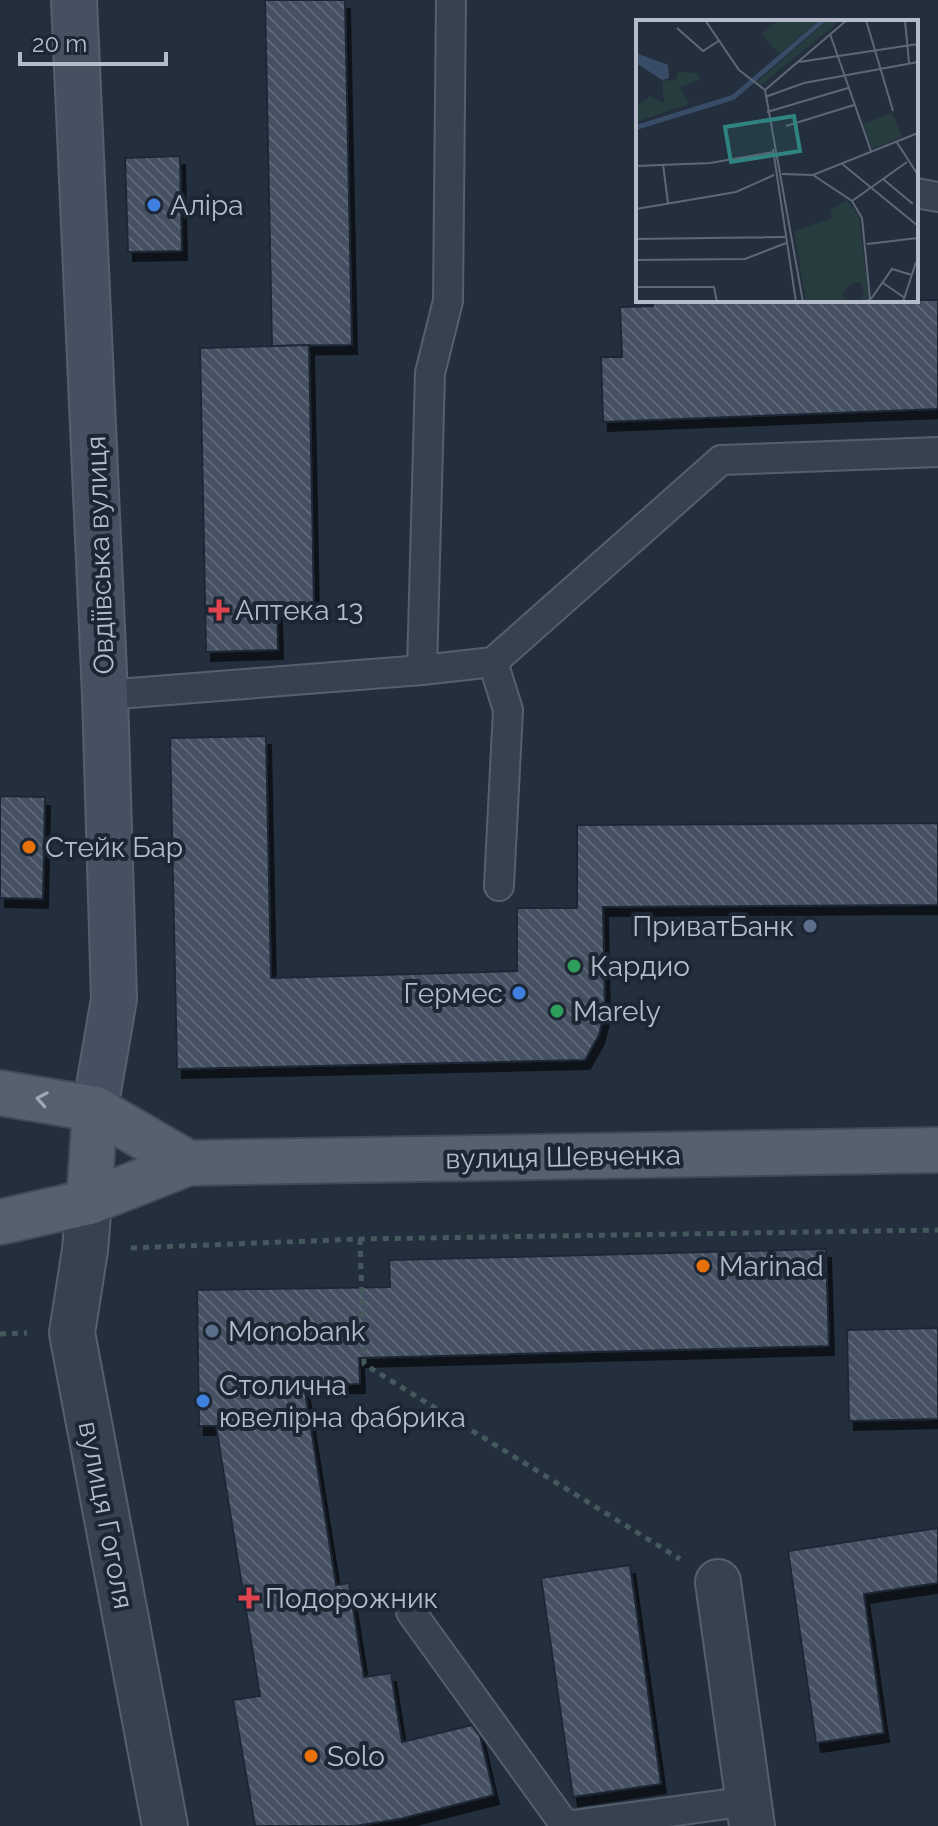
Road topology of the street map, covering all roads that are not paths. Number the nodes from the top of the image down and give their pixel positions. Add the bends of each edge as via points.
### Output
1 (74, 0) edge
2 (451, 0) edge
3 (918, 193) edge
4 (938, 197) edge
5 (938, 452) edge
6 (493, 662) junction
7 (422, 670) junction
8 (105, 695) junction
9 (499, 886) dead end
10 (0, 1093) edge
11 (95, 1109) junction
12 (938, 1150) edge
13 (188, 1163) junction
14 (89, 1202) junction
15 (0, 1222) edge
16 (718, 1582) road end
17 (411, 1612) dead end
18 (751, 1813) edge
19 (565, 1825) edge
20 (165, 1826) edge

1 - 8 main road, Овдіївська вулиця
2 - 7 lane via 448,301 430,373
3 - 4 lane
5 - 6 lane via 721,460
6 - 7 lane
6 - 9 lane via 508,710
7 - 8 lane
8 - 11 main road, Овдіївська вулиця via 114,999
11 -> 10 main road
11 - 13 main road
11 - 14 main road
12 - 13 main road, вулиця Шевченка
13 - 14 main road
14 - 15 main road
14 - 20 street, вулиця Гоголя via 72,1333
16 - 18 street
17 - 19 lane
18 - 19 lane

